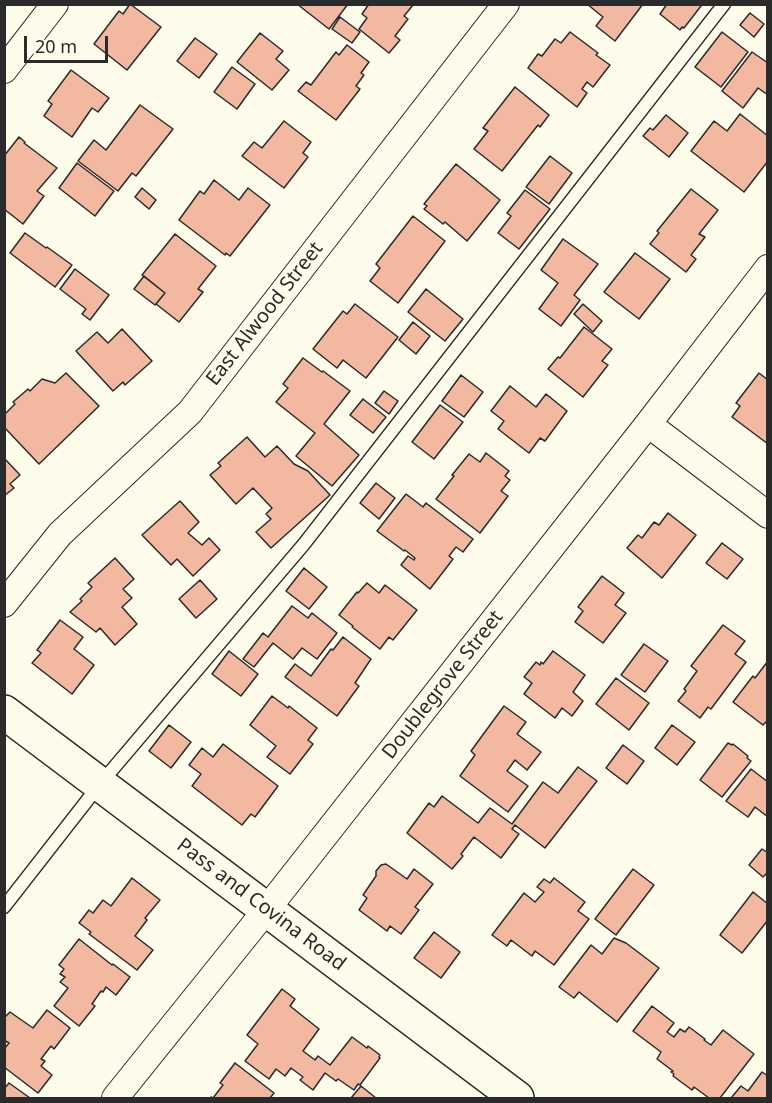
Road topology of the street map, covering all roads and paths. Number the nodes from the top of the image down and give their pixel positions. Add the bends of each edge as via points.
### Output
1 (55, 4) edge
2 (506, 4) edge
3 (724, 4) edge
4 (4, 70) edge
5 (768, 268) edge
6 (648, 424) junction
7 (768, 514) edge
8 (4, 604) edge
9 (4, 712) edge
10 (100, 784) junction
11 (4, 907) edge
12 (267, 909) junction
13 (115, 1098) edge
14 (517, 1098) edge

1 - 4 street
2 - 8 street, East Alwood Street via 190,412 60,534
3 - 10 lane via 304,544
5 - 6 street, Doublegrove Street
6 - 7 street
6 - 12 street, Doublegrove Street
9 - 10 street, Pass and Covina Road
10 - 11 lane
10 - 12 street, Pass and Covina Road
12 - 13 street, Doublegrove Street
12 - 14 street, Pass and Covina Road

